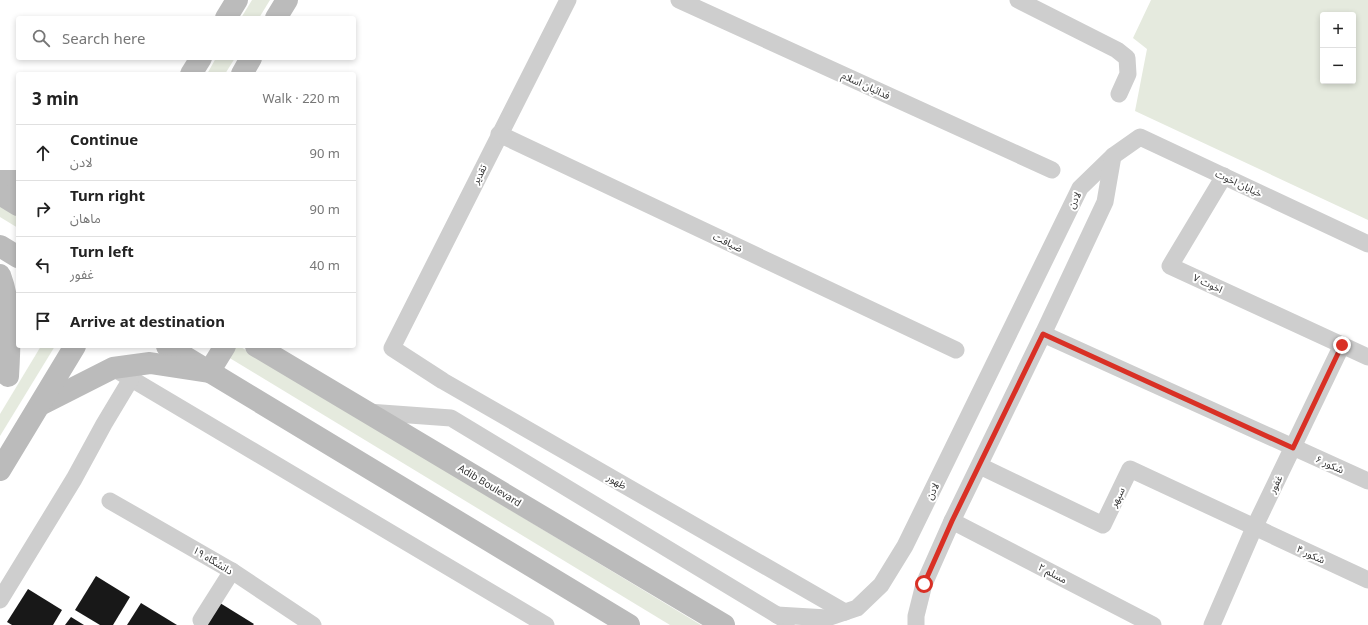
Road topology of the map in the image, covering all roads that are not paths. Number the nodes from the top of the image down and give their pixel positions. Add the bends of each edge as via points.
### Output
1 (237, 0) edge
2 (287, 0) edge
3 (568, 0) edge
4 (679, 0) edge
5 (1018, 0) edge
6 (227, 16) edge
7 (277, 16) edge
8 (200, 60) edge
9 (250, 60) edge
10 (192, 72) edge
11 (243, 72) edge
12 (1119, 94) dead end
13 (500, 134) junction
14 (1113, 156) junction
15 (1052, 170) dead end
16 (1224, 176) junction
17 (0, 181) edge
18 (16, 181) edge
19 (0, 194) edge
20 (16, 204) edge
21 (1368, 244) edge
22 (0, 246) edge
23 (16, 257) edge
24 (0, 275) edge
25 (1043, 334) junction
26 (1342, 345) junction
27 (25, 348) edge
28 (74, 348) edge
29 (170, 348) edge
30 (223, 348) edge
31 (259, 348) edge
32 (392, 348) joint
33 (956, 350) dead end
34 (1368, 357) edge
35 (113, 368) junction
36 (209, 372) junction
37 (132, 379) junction
38 (4, 382) edge
39 (40, 405) junction
40 (366, 412) junction
41 (1293, 448) junction
42 (980, 466) junction
43 (0, 470) edge
44 (1368, 481) edge
45 (110, 500) dead end
46 (952, 521) junction
47 (1254, 528) junction
48 (232, 571) junction
49 (1368, 580) edge
50 (0, 600) edge
51 (844, 612) junction
52 (777, 615) junction
53 (201, 620) dead end
54 (313, 625) edge
55 (546, 625) edge
56 (629, 625) edge
57 (724, 625) edge
58 (794, 625) edge
59 (916, 625) edge
60 (1153, 625) edge
61 (1212, 625) edge

1 - 6 main road
2 - 7 main road
3 - 13 street, تقدیر
4 - 15 street, فدائیان اسلام
5 - 12 street via 1117,50 1127,58 1128,74
8 - 10 main road
9 - 11 main road
13 - 32 street, تقدیر
13 - 33 street, ضیافت
14 - 16 street, خیابان اخوت via 1140,137
14 - 25 street via 1105,202
14 - 51 street, لادن via 1080,188 905,546 881,585 857,608
16 - 21 street, خیابان اخوت
16 - 26 street, اخوت ۷ via 1170,266
17 - 18 main road
19 - 20 main road
22 - 23 main road
24 - 38 main road via 8,309 10,347
25 - 41 street, شکور ۶
25 - 42 street
26 - 34 street
26 - 41 street, غفور
27 - 38 main road
28 - 39 main road
29 - 36 main road
30 - 36 main road
31 - 40 main road, Adib Boulevard
32 - 51 street, ظهور via 443,381
35 - 36 main road via 150,363
35 - 37 street
35 - 39 main road
36 - 56 main road
37 - 50 street
37 - 55 street
39 - 43 main road
40 - 52 street via 451,418
40 - 57 main road, Adib Boulevard
41 - 44 street, شکور ۶
41 - 47 street, غفور
42 - 46 street
42 - 47 street, سپهر via 1103,525 1130,469
45 - 48 street, دانشگاه ۱۹
46 - 59 street via 924,584
46 - 60 street, مسلم ۲
47 - 49 street, شکور ۴
47 - 61 street, غفور
48 - 53 street
48 - 54 street, دانشگاه ۱۹
51 - 52 street, لادن via 827,618
52 - 58 street

